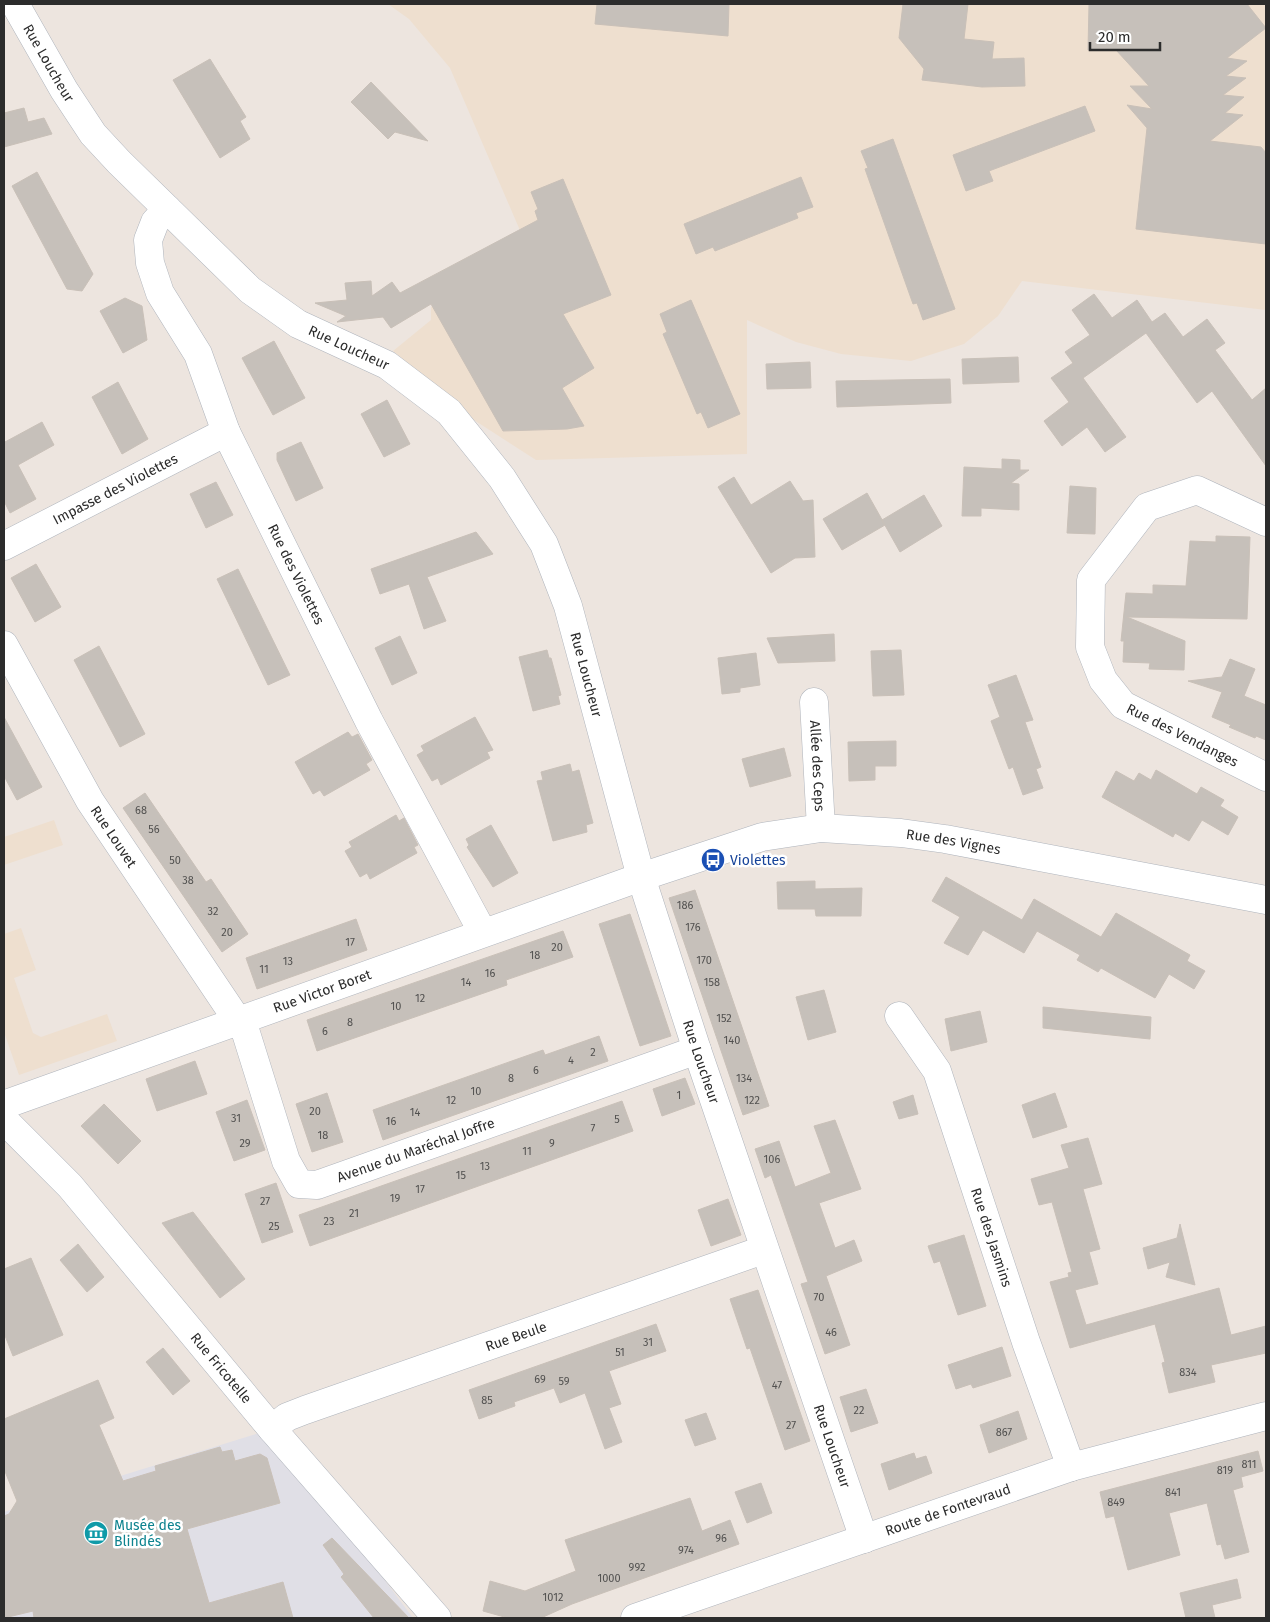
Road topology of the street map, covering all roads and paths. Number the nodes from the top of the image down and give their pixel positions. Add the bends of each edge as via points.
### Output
1 (15, 4) edge
2 (167, 209) junction
3 (226, 432) junction
4 (1266, 522) edge
5 (4, 546) edge
6 (4, 645) edge
7 (814, 702) dead end
8 (1266, 777) edge
9 (821, 828) junction
10 (641, 877) junction
11 (1266, 900) edge
12 (483, 933) junction
13 (899, 1016) dead end
14 (238, 1019) junction
15 (697, 1050) junction
16 (4, 1107) edge
17 (8, 1131) edge
18 (763, 1250) junction
19 (1266, 1416) edge
20 (272, 1429) junction
21 (1071, 1467) junction
22 (864, 1539) junction
23 (436, 1618) edge
24 (635, 1618) edge

1 - 2 street, Rue Loucheur via 93,134
2 - 3 street, Rue des Violettes via 154,222 148,240 150,264 160,293 198,354
2 - 10 street, Rue Loucheur via 250,290 298,324 387,365 449,412 502,478 544,544 568,606
3 - 5 street, Impasse des Violettes
3 - 12 street, Rue des Violettes via 369,721
4 - 8 street, Rue des Vendanges via 1198,490 1147,507 1091,580 1090,647 1103,680 1123,706
6 - 14 street, Rue Louvet via 90,802
7 - 9 street, Allée des Ceps
9 - 10 street, Rue des Vignes via 762,837
9 - 11 street, Rue des Vignes via 945,839
10 - 12 street, Rue Victor Boret
10 - 15 street, Rue Loucheur
12 - 14 street, Rue Victor Boret
13 - 21 street, Rue des Jasmins via 937,1071 1026,1342
14 - 15 street, Avenue du Maréchal Joffre via 246,1032 264,1084 286,1161 299,1184 317,1185
14 - 16 street, Rue Victor Boret
15 - 18 street, Rue Loucheur
17 - 20 street, Rue Fricotelle via 70,1186
18 - 20 street, Rue Beule via 305,1410 287,1417
18 - 22 street, Rue Loucheur
19 - 21 street, Route de Fontevraud
20 - 23 street, Rue Fricotelle
21 - 22 street, Route de Fontevraud
22 - 24 street, Route de Fontevraud

